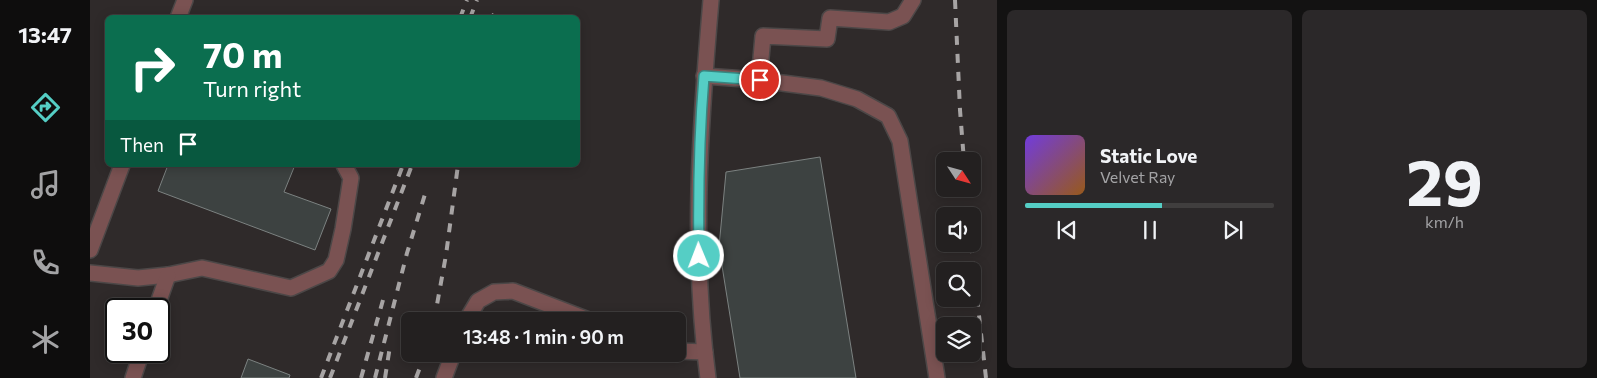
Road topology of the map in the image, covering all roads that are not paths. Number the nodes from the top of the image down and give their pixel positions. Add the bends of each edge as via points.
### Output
1 (185, 0) edge
2 (711, 0) edge
3 (913, 0) edge
4 (179, 15) edge
5 (704, 76) junction
6 (760, 80) junction
7 (121, 167) edge
8 (345, 167) edge
9 (90, 250) edge
10 (90, 273) edge
11 (168, 275) junction
12 (160, 298) edge
13 (471, 312) edge
14 (568, 312) edge
15 (686, 351) edge
16 (705, 352) junction
17 (450, 362) edge
18 (138, 363) edge
19 (133, 378) edge
20 (444, 378) edge
21 (708, 378) edge
22 (937, 378) edge

1 - 4 street
2 - 5 street
3 - 6 street via 903,16 889,22 830,18 827,40 763,36
5 - 6 street
5 - 16 street via 698,190 699,273
6 - 22 street via 821,88 857,99 888,116 900,141
7 - 9 street
8 - 11 street via 351,178 342,236 336,260 329,272 291,288 202,268
10 - 11 street via 138,278
11 - 12 street
13 - 14 street via 478,301 494,292 513,291
15 - 16 street
16 - 21 street
17 - 20 street
18 - 19 street

